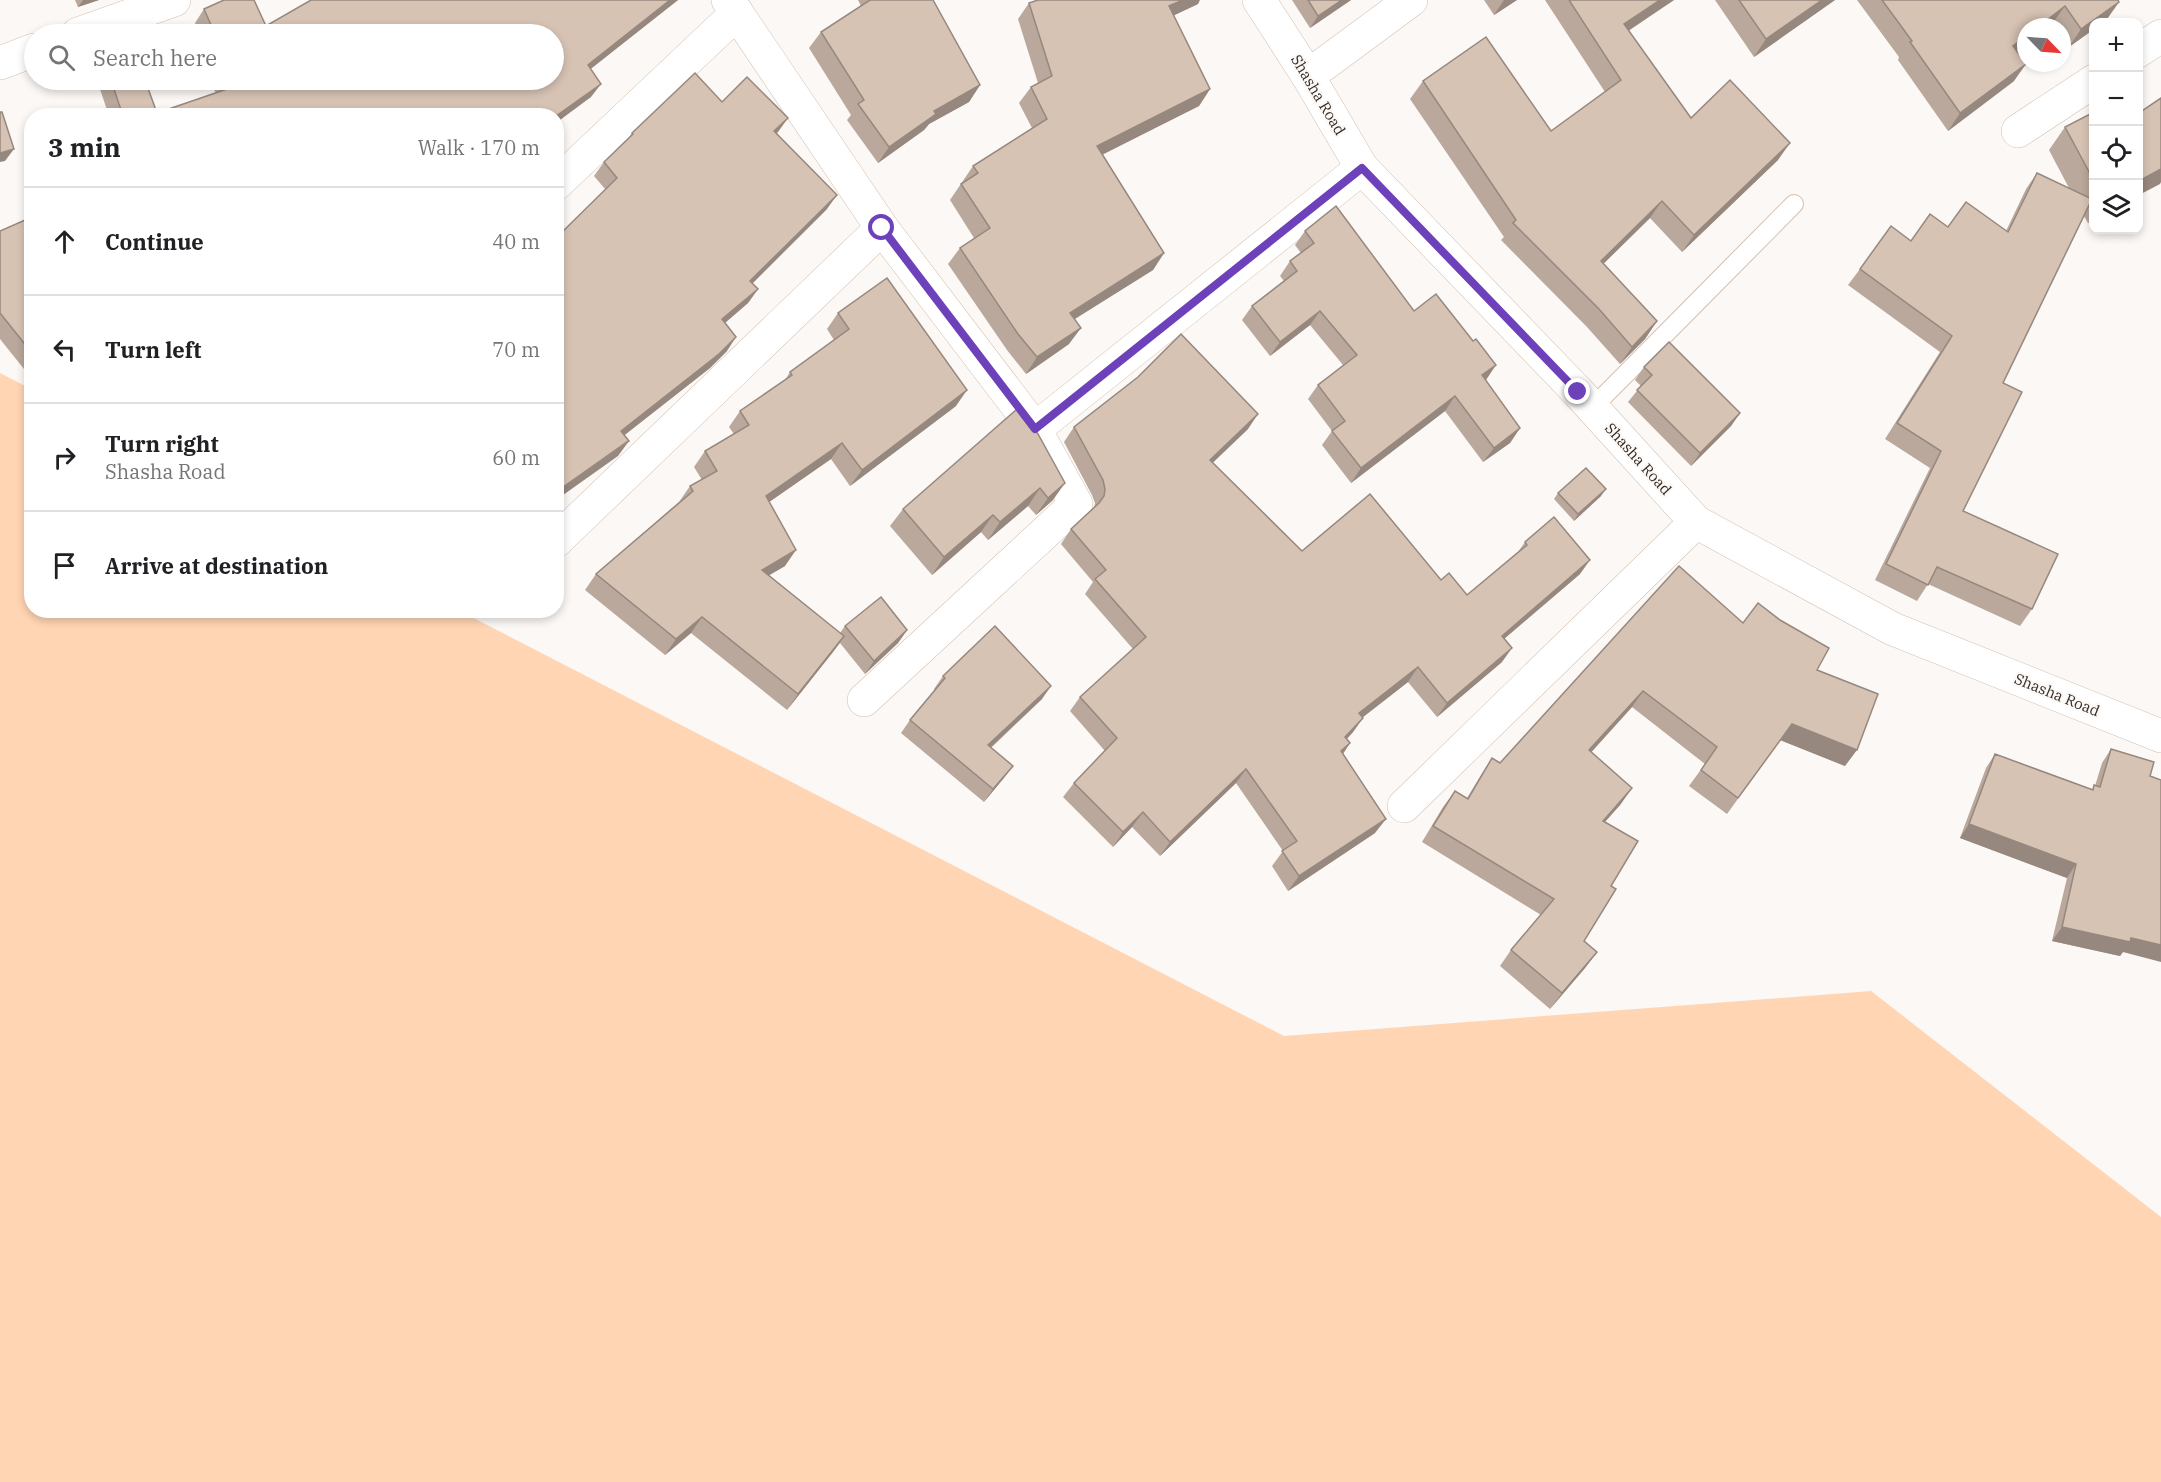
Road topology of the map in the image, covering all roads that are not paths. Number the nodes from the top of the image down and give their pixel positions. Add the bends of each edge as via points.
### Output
1 (174, 0) edge
2 (1259, 0) edge
3 (1411, 0) edge
4 (732, 6) edge
5 (106, 24) edge
6 (2161, 36) edge
7 (2143, 48) edge
8 (24, 54) edge
9 (0, 63) edge
10 (1308, 76) junction
11 (2089, 84) edge
12 (2018, 131) dead end
13 (1362, 168) junction
14 (564, 176) edge
15 (1794, 204) dead end
16 (882, 228) junction
17 (1592, 408) junction
18 (1035, 429) junction
19 (1696, 522) junction
20 (564, 534) edge
21 (864, 700) dead end
22 (2161, 736) edge
23 (1404, 806) dead end

1 - 5 street
2 - 10 street, Shasha Road
3 - 10 street
4 - 14 street
4 - 16 street
6 - 7 street
8 - 9 street
10 - 13 street, Shasha Road
11 - 12 street
13 - 17 street, Shasha Road
13 - 18 street
15 - 17 lane
16 - 18 street
16 - 20 street
17 - 19 street, Shasha Road
18 - 21 street via 1076,504
19 - 22 street, Shasha Road via 1893,629
19 - 23 street

